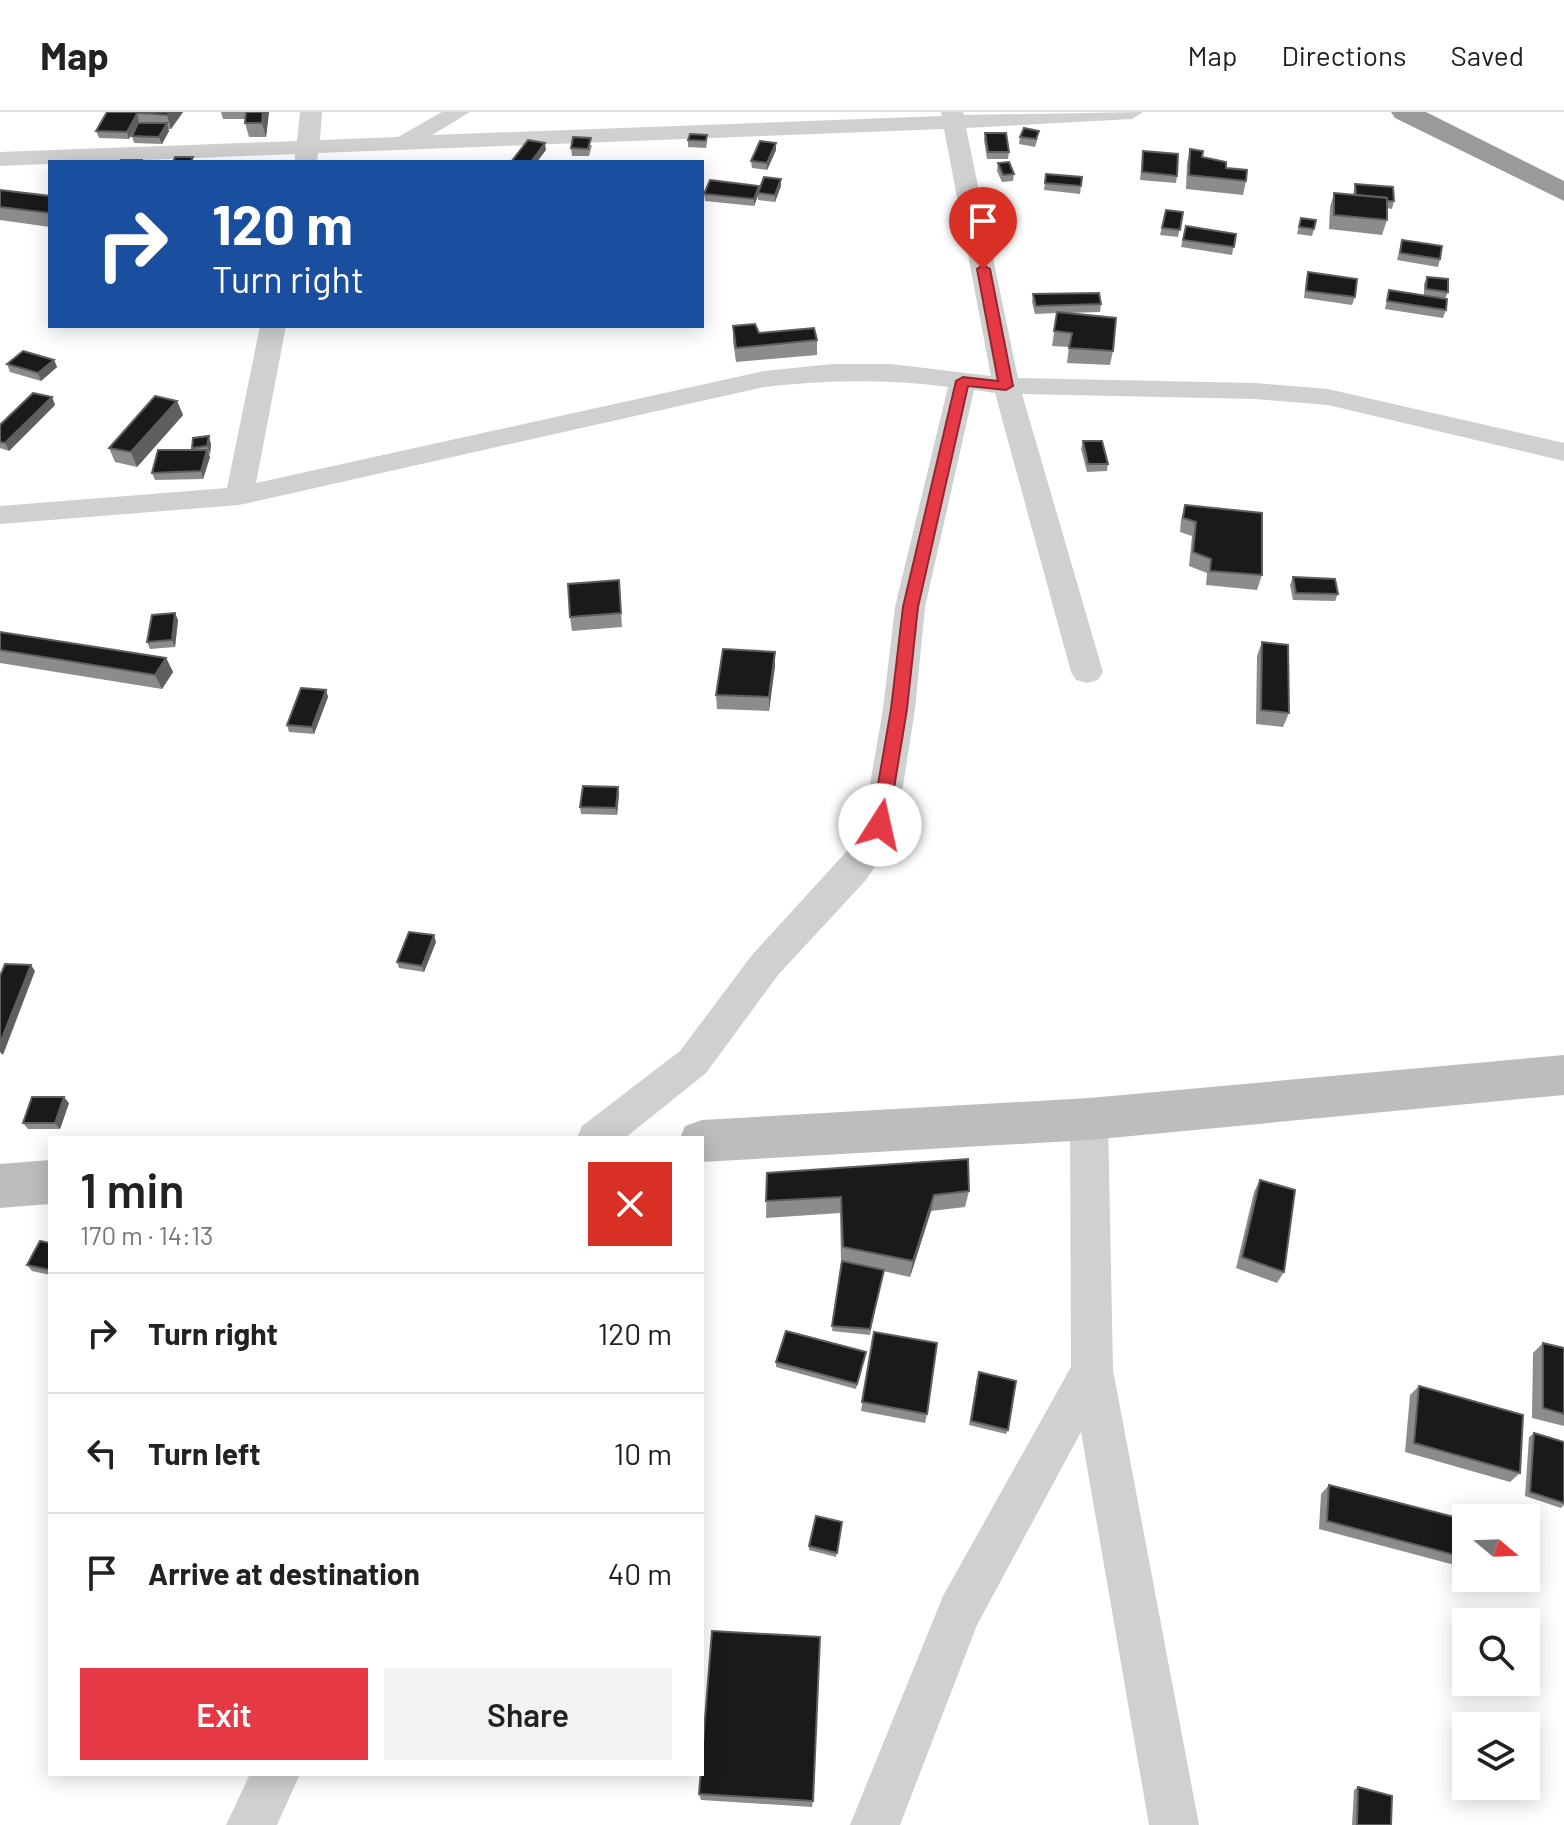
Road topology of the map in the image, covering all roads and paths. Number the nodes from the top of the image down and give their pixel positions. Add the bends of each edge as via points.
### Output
1 (311, 112) edge
2 (459, 112) edge
3 (1132, 112) edge
4 (1414, 113) edge
5 (953, 117) edge
6 (400, 144) junction
7 (307, 154) edge
8 (0, 159) edge
9 (1564, 192) edge
10 (273, 328) edge
11 (963, 381) junction
12 (1006, 386) junction
13 (1564, 452) edge
14 (239, 496) junction
15 (0, 515) edge
16 (1087, 672) dead end
17 (1564, 1075) edge
18 (1089, 1119) junction
19 (599, 1136) edge
20 (704, 1141) edge
21 (48, 1182) edge
22 (0, 1186) edge
23 (1092, 1370) junction
24 (275, 1776) edge
25 (251, 1825) edge
26 (875, 1825) edge
27 (1174, 1825) edge

1 - 7 street
2 - 6 street
3 - 5 street
4 - 9 highway
5 - 6 street
5 - 12 street
6 - 7 street
7 - 8 street
10 - 14 street
11 - 12 street
11 - 14 street via 861,372 764,379
11 - 19 street via 910,607 899,709 872,846 765,965 693,1062
12 - 13 street via 1328,397
12 - 16 street
14 - 15 street
17 - 18 street
18 - 20 street
18 - 23 street
21 - 22 street
23 - 26 street via 959,1612
23 - 27 street
24 - 25 street

